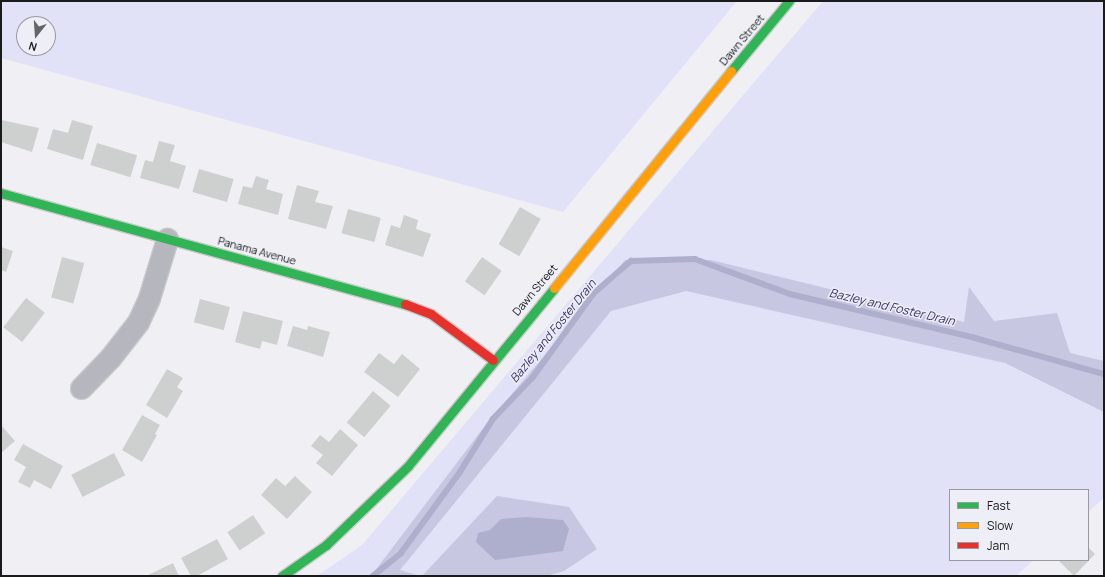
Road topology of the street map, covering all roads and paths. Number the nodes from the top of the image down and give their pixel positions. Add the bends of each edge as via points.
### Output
1 (790, 1) edge
2 (1, 193) edge
3 (167, 239) junction
4 (493, 360) junction
5 (81, 388) dead end
6 (282, 576) edge

1 - 4 street, Dawn Street
2 - 3 street, Panama Avenue
3 - 4 street, Panama Avenue via 387,298 431,314
3 - 5 street via 149,298 138,322 110,358
4 - 6 street, Dawn Street via 408,466 326,545

